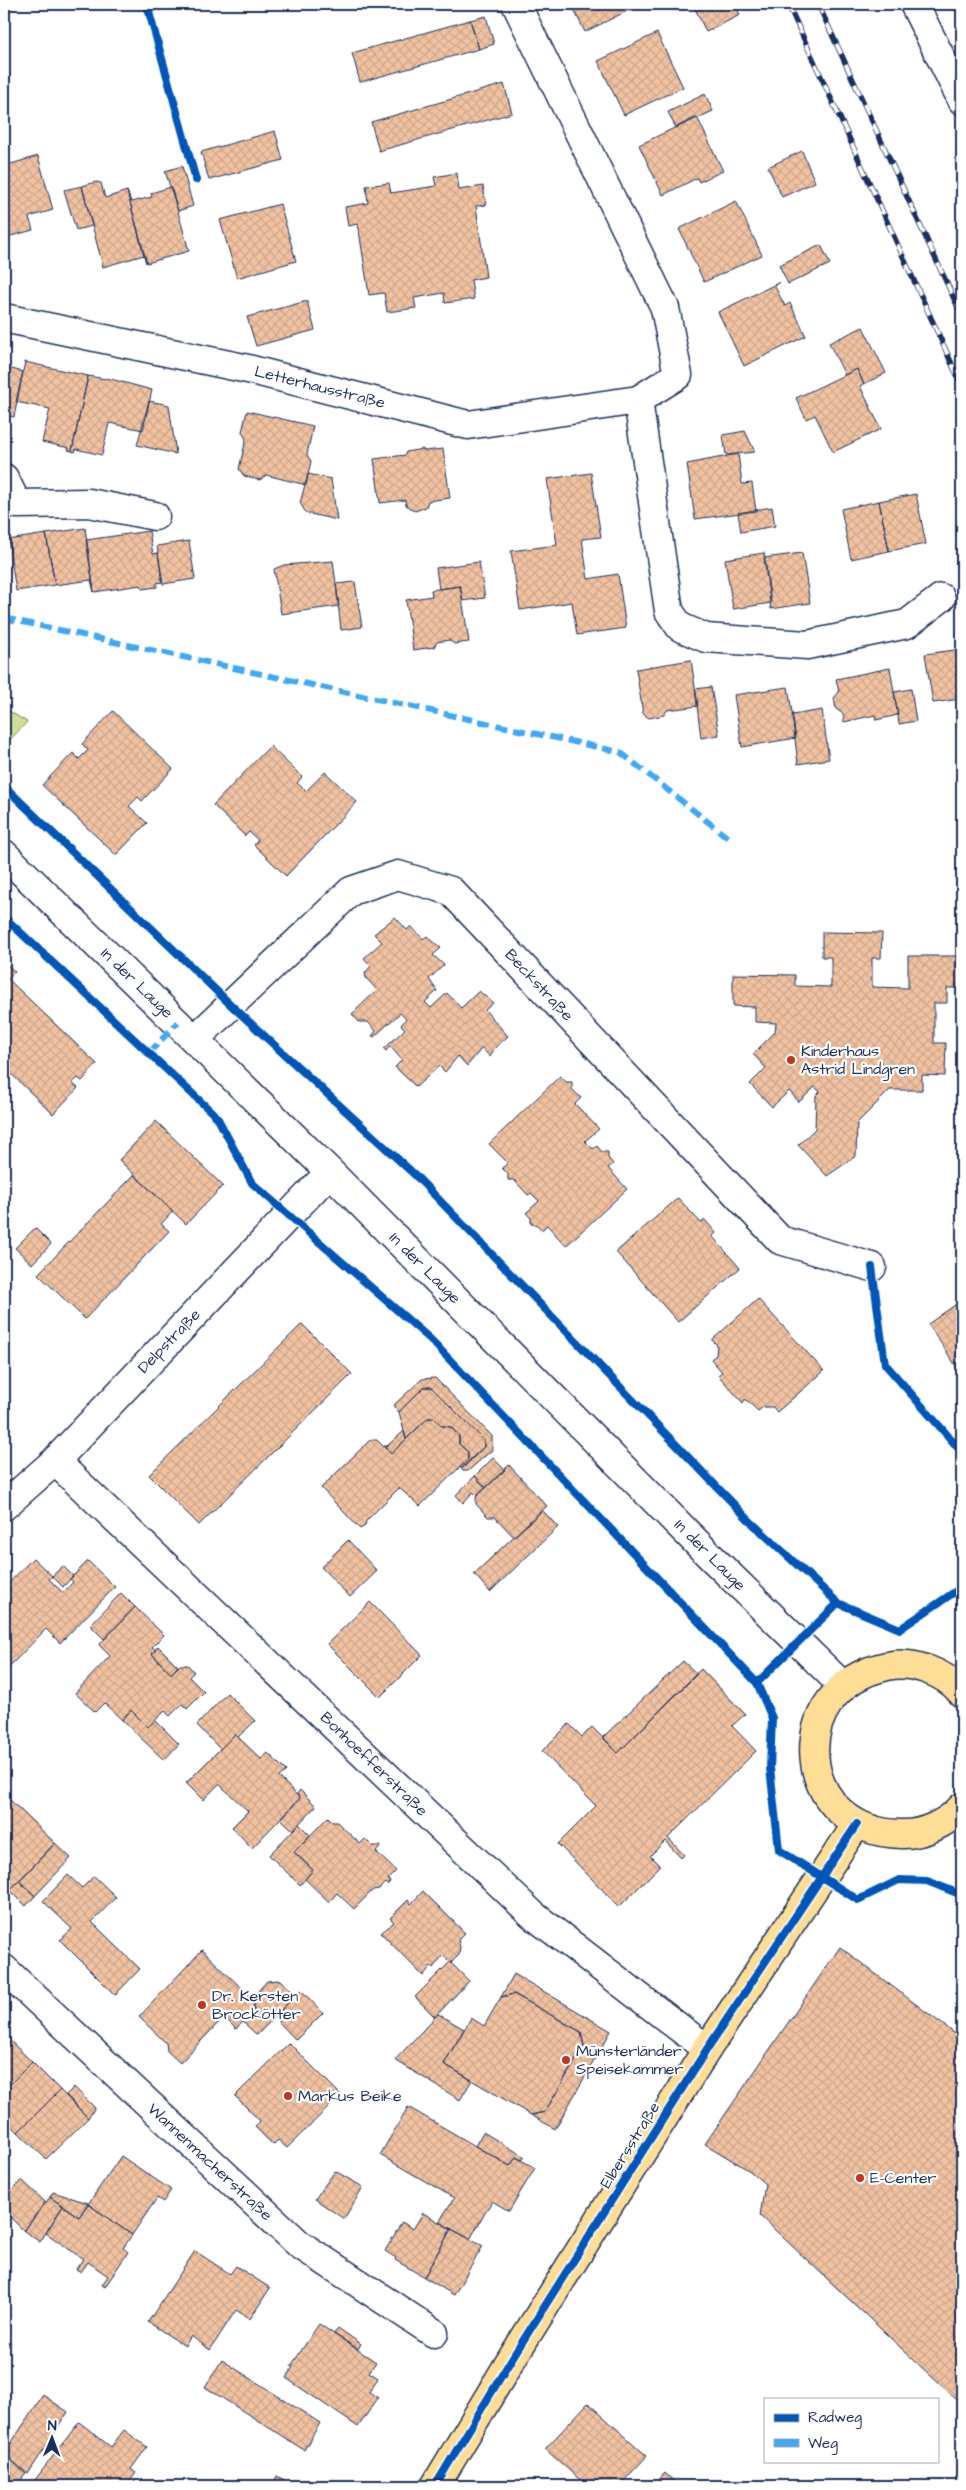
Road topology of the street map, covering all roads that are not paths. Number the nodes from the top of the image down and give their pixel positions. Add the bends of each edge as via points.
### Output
1 (516, 4) edge
2 (914, 4) edge
3 (962, 100) edge
4 (4, 318) edge
5 (638, 400) junction
6 (4, 478) edge
7 (154, 516) dead end
8 (940, 598) dead end
9 (4, 854) edge
10 (195, 1039) junction
11 (330, 1172) junction
12 (872, 1267) dead end
13 (55, 1461) junction
14 (4, 1506) edge
15 (842, 1685) junction
16 (962, 1691) edge
17 (962, 1809) edge
18 (857, 1824) junction
19 (4, 1969) edge
20 (707, 2049) junction
21 (434, 2333) dead end
22 (435, 2486) edge

1 - 5 street, Letterhausstraße via 665,308 678,375
2 - 3 street
4 - 5 street, Letterhausstraße via 248,369 468,425
5 - 8 street via 670,611 680,627 706,638 807,646 907,624
6 - 7 street via 17,504 89,503
9 - 10 street, In der Lauge
10 - 11 street, In der Lauge
10 - 12 street, Beckstraße via 351,891 398,875 451,891 780,1240
11 - 13 street, Delpstraße
11 - 15 street, In der Lauge
13 - 14 street, Delpstraße
13 - 20 street, Bonhoefferstraße via 533,1915
15 - 16 main road via 864,1671 889,1665 915,1666 940,1675
15 - 18 main road via 827,1703 817,1724 813,1747 815,1770 824,1792 838,1811
17 - 18 main road via 938,1826 912,1834 883,1834
18 - 20 main road, Elbersstraße
19 - 21 street, Wannenmacherstraße via 299,2244
20 - 22 main road, Elbersstraße

